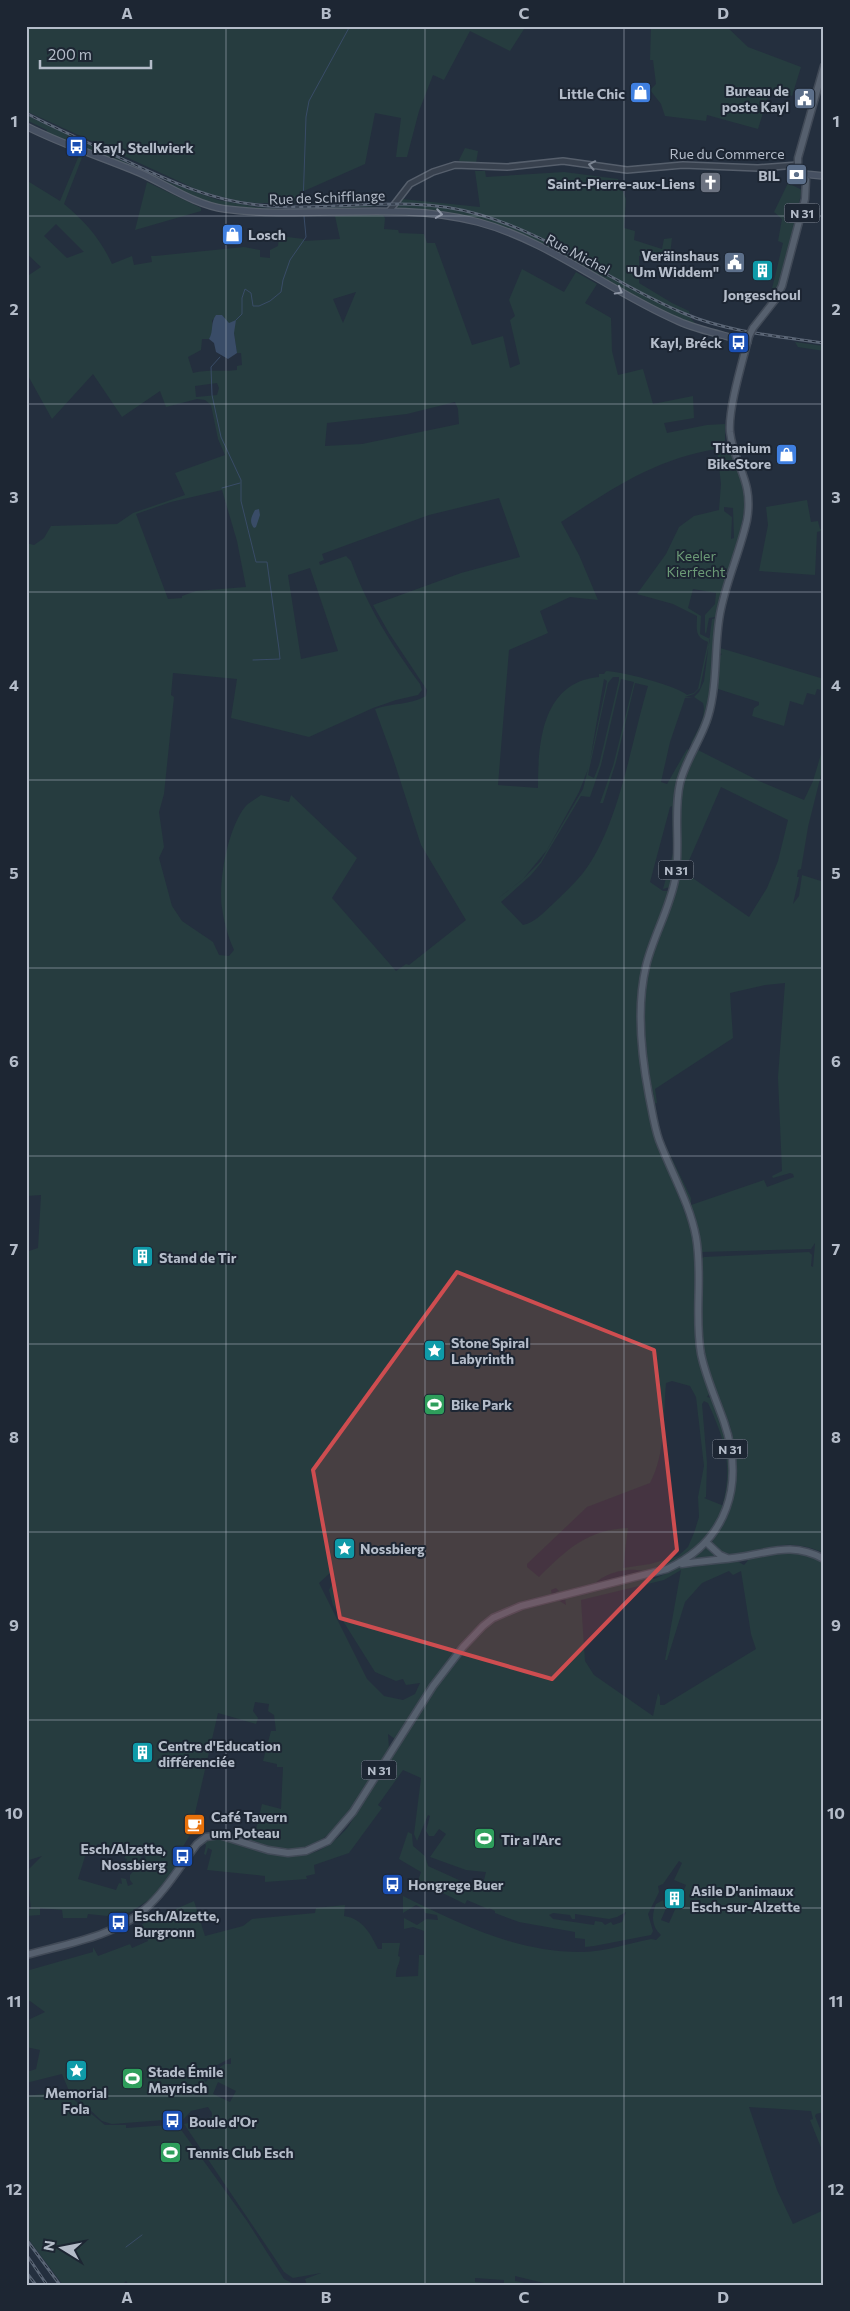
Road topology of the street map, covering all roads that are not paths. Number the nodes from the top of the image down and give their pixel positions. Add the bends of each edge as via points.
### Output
1 (824, 66) edge
2 (26, 126) edge
3 (798, 165) junction
4 (657, 167) joint
5 (804, 174) junction
6 (824, 176) edge
7 (390, 210) junction
8 (748, 341) junction
9 (707, 1543) junction
10 (728, 1558) junction
11 (824, 1559) edge
12 (678, 1564) junction
13 (26, 1955) edge

1 - 3 main road
2 - 7 main road, Rue de Schifflange via 215,207 304,213
3 - 4 street, Rue du Commerce
3 - 5 main road
4 -> 7 street, Rue de Schifflange via 627,170 558,161 507,167 455,164 410,184
5 - 6 main road
5 - 8 main road, N 31, bridge via 806,188 802,211 782,286 753,328
7 -> 8 main road, Rue Michel via 435,213 492,226 556,256 677,321
8 - 9 main road, N 31 via 730,424 732,441 747,486 747,516 721,611 708,717 681,781 678,857 673,890 649,955 641,994 643,1056 652,1108 658,1136 695,1235 700,1347 730,1449 732,1474 727,1505 718,1528
9 - 10 main road
9 - 12 main road, N 31
10 - 11 main road via 795,1549
10 - 12 main road, N 31
12 - 13 main road, N 31 via 645,1577 521,1606 504,1612 483,1626 434,1686 344,1824 319,1846 288,1853 219,1835 206,1838 197,1844 156,1898 127,1923

